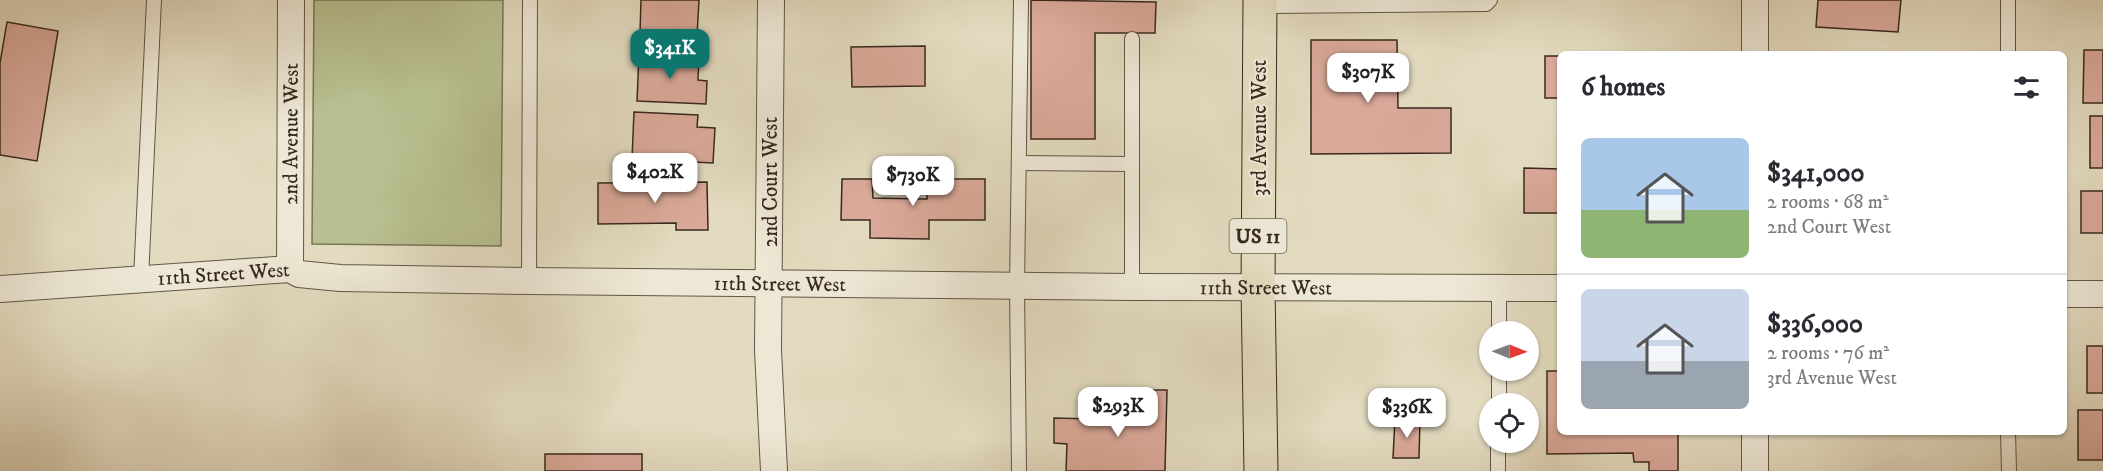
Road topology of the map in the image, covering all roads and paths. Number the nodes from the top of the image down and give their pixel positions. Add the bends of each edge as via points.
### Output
1 (154, 0) edge
2 (291, 0) edge
3 (530, 0) edge
4 (771, 0) edge
5 (1021, 0) edge
6 (1490, 0) edge
7 (1755, 0) edge
8 (2008, 0) edge
9 (1260, 3) edge
10 (1132, 39) dead end
11 (1755, 51) edge
12 (2008, 51) edge
13 (1019, 163) junction
14 (1132, 164) junction
15 (290, 269) junction
16 (141, 279) junction
17 (529, 281) junction
18 (769, 284) junction
19 (1017, 287) junction
20 (1132, 287) junction
21 (1499, 287) junction
22 (1258, 288) junction
23 (1557, 288) edge
24 (0, 289) edge
25 (2067, 294) edge
26 (2103, 294) edge
27 (1499, 321) edge
28 (1755, 435) edge
29 (2008, 435) edge
30 (1498, 453) edge
31 (774, 471) edge
32 (1019, 471) edge
33 (1261, 471) edge
34 (1498, 471) edge
35 (1755, 471) edge
36 (2008, 471) edge

1 - 16 lane
2 - 15 street, 2nd Avenue West
3 - 17 lane
4 - 18 street, 2nd Court West
5 - 13 lane
6 - 9 lane via 1486,4
7 - 11 street
8 - 12 lane
9 - 22 main road, 3rd Avenue West / US 11
10 - 14 lane
13 - 14 lane
13 - 19 lane
14 - 20 lane
15 - 16 street, 11th Street West
15 - 17 street, 11th Street West via 299,274 340,278
16 - 24 street, 11th Street West
17 - 18 street, 11th Street West
18 - 19 street, 11th Street West
18 - 31 street, 2nd Court West
19 - 20 street, 11th Street West
19 - 32 lane
20 - 22 street, 11th Street West
21 - 22 street, 11th Street West
21 - 23 street, 11th Street West
21 - 27 lane
22 - 33 main road, 3rd Avenue West / US 11
25 - 26 street
28 - 35 street
29 - 36 lane
30 - 34 lane

